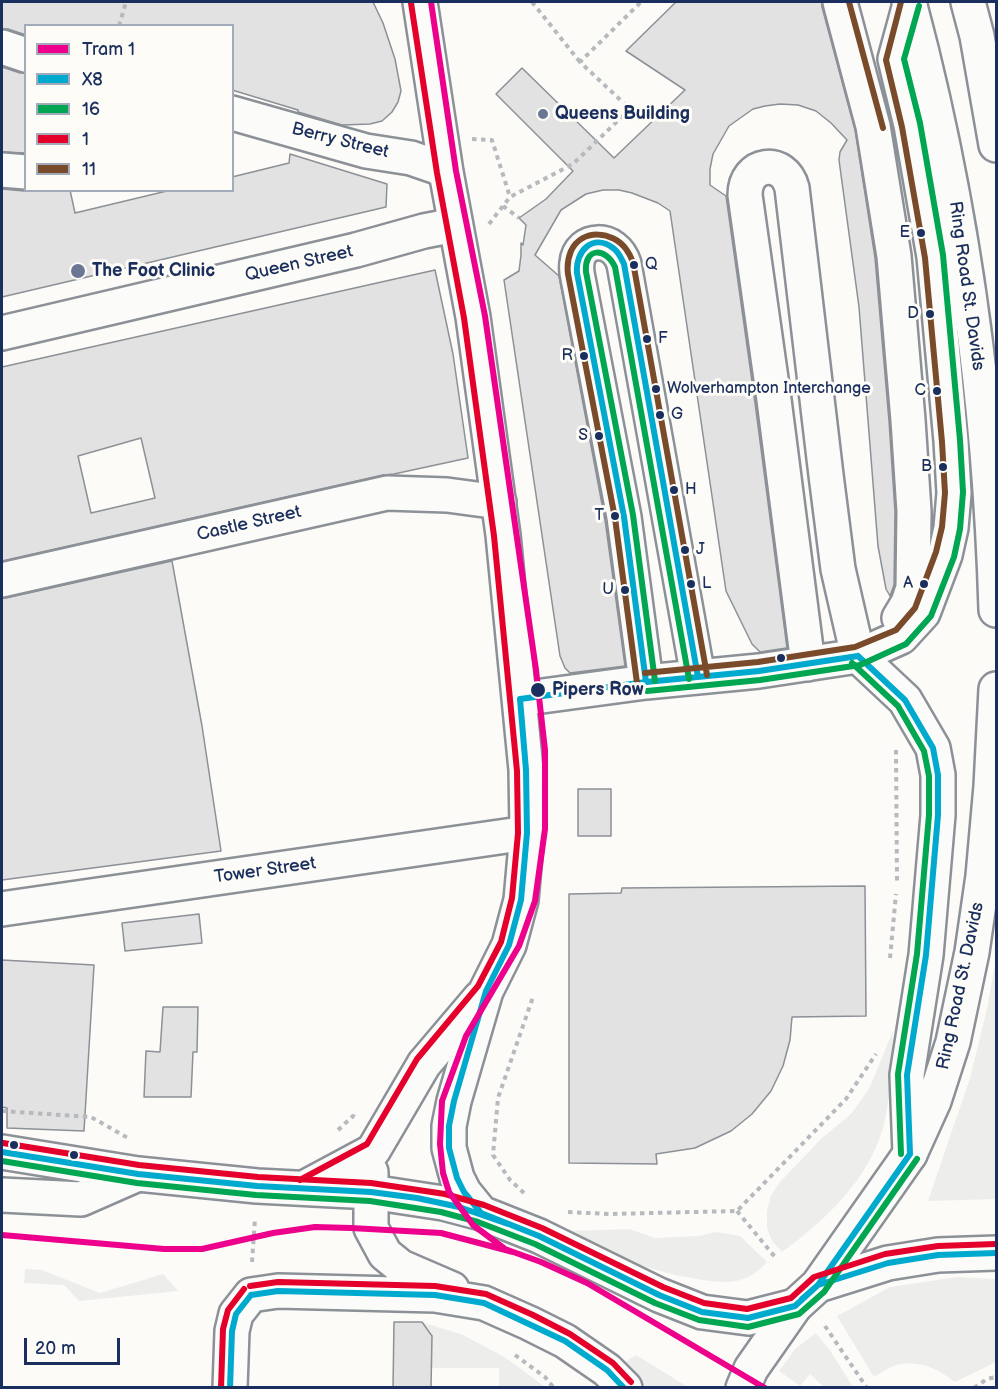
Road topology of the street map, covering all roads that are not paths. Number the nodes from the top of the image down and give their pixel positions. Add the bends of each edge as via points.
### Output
1 (420, 2) edge
2 (840, 2) edge
3 (968, 2) edge
4 (910, 3) edge
5 (976, 36) junction
6 (2, 47) edge
7 (24, 53) edge
8 (996, 92) edge
9 (234, 114) edge
10 (996, 145) edge
11 (444, 156) junction
12 (2, 170) edge
13 (24, 172) edge
14 (457, 231) junction
15 (2, 333) edge
16 (499, 502) junction
17 (2, 580) edge
18 (996, 610) edge
19 (858, 656) junction
20 (808, 664) junction
21 (698, 677) junction
22 (646, 682) junction
23 (996, 689) edge
24 (520, 699) junction
25 (527, 832) junction
26 (2, 909) edge
27 (486, 991) junction
28 (372, 1151) junction
29 (2, 1152) edge
30 (910, 1154) junction
31 (138, 1174) junction
32 (304, 1188) junction
33 (370, 1192) junction
34 (2, 1195) edge
35 (481, 1213) junction
36 (996, 1253) edge
37 (806, 1295) junction
38 (484, 1303) junction
39 (230, 1388) edge
40 (625, 1388) edge
41 (743, 1388) edge

1 - 11 main road
2 - 19 main road via 873,126 894,256 914,511 913,588 908,603 896,621
3 - 5 main road
4 - 18 main road, Ring Road St. Davids via 939,123 974,332 986,436
4 - 19 main road via 895,59 934,257 954,493 945,555 923,613 901,637
5 - 8 main road
5 - 10 main road
6 - 7 main road
9 - 11 main road, Berry Street via 437,167
11 - 14 main road
12 - 13 main road
14 - 15 main road, Queen Street via 424,231
14 - 16 main road
16 - 17 main road, Castle Street via 387,493
16 - 24 main road
19 - 20 main road
19 - 20 main road via 838,569 792,189 780,170 765,168 751,174 745,195
19 - 30 main road via 905,700 933,748 938,775 926,955 907,1075
20 - 21 main road
21 - 22 main road
21 - 22 main road via 624,264 617,250 597,243 579,256 577,273 624,517
22 - 24 main road
23 - 30 main road, Ring Road St. Davids via 983,876 972,952 934,1101
24 - 25 main road
25 - 26 main road, Tower Street
25 - 27 main road via 521,900 509,945
27 - 28 main road via 424,1064
27 - 35 main road via 449,1126 449,1148 457,1178
28 - 32 main road
28 - 33 main road
29 - 31 main road
30 - 37 main road, Ring Road St. Davids
31 - 32 main road
31 - 34 main road via 81,1199
32 - 33 main road
33 - 35 main road
33 - 38 main road via 371,1228 385,1254 401,1267
35 - 37 main road via 702,1312 748,1318
36 - 37 main road via 938,1255 888,1263
37 - 41 main road, Ring Road St. Davids via 751,1369
38 - 39 main road via 435,1295 278,1291 251,1295 236,1314 232,1331
38 - 40 main road via 565,1341 607,1370

